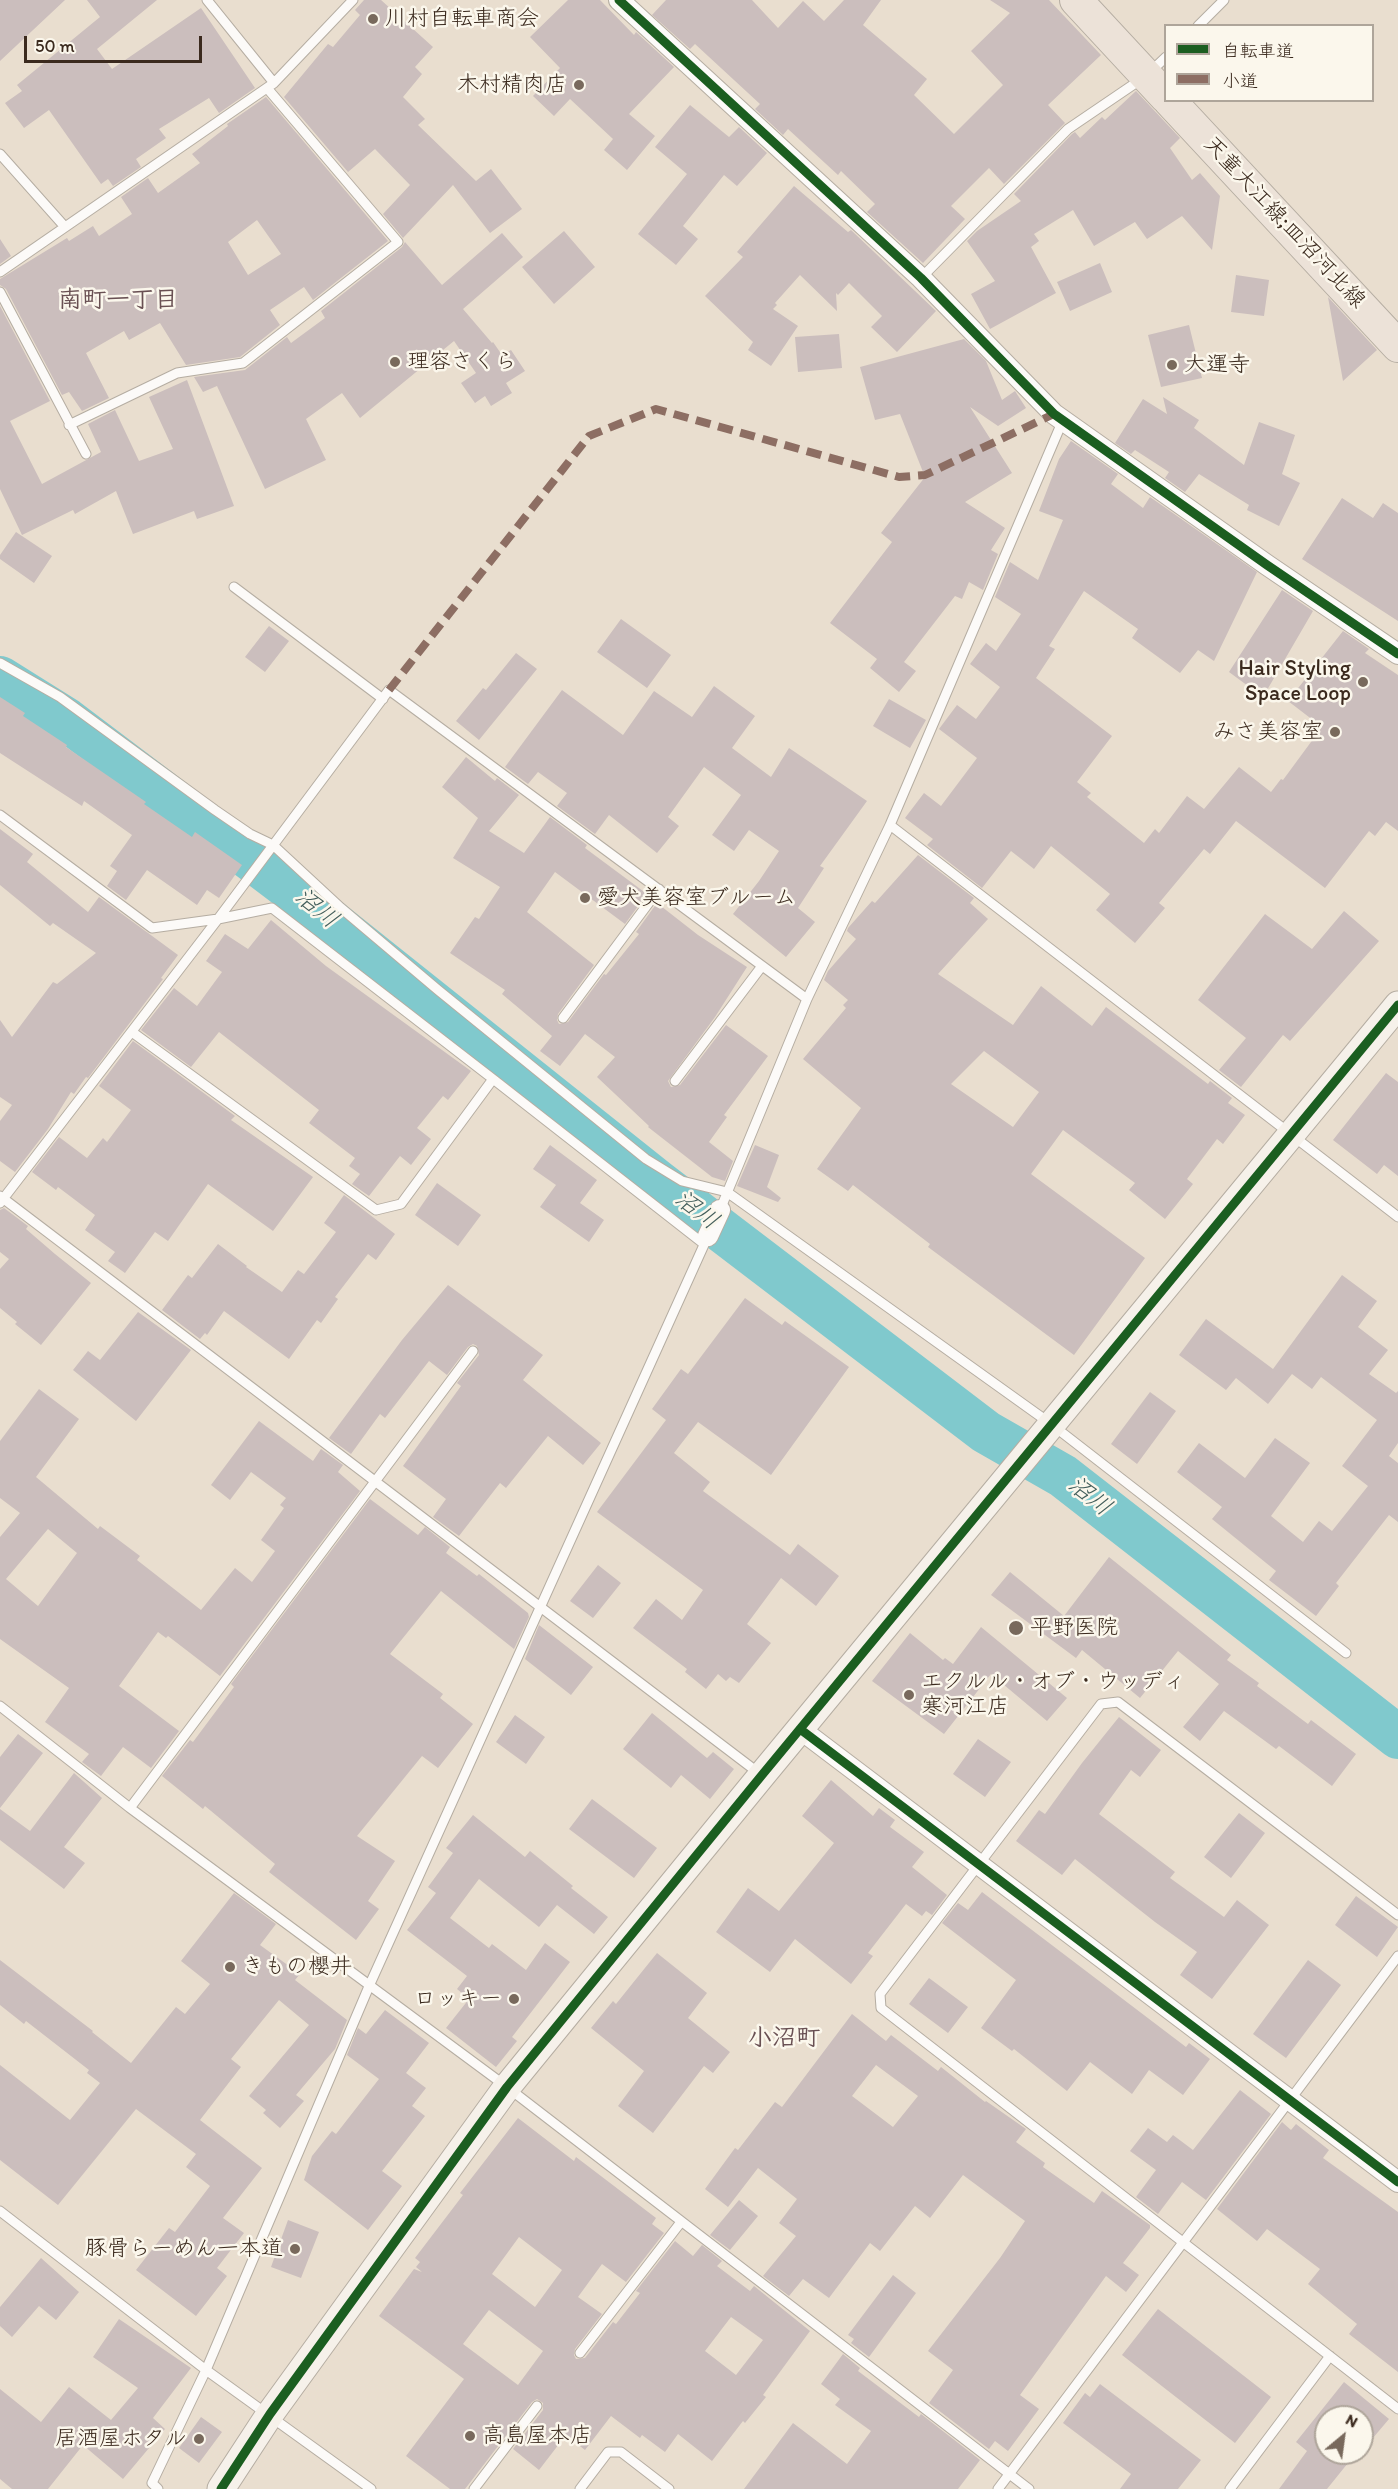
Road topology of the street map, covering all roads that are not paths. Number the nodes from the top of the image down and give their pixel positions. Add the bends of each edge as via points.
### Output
1 (207, 0) edge
2 (352, 0) edge
3 (1076, 0) edge
4 (1224, 0) edge
5 (623, 1) edge
6 (1199, 24) edge
7 (1159, 76) edge
8 (270, 85) junction
9 (1171, 102) edge
10 (0, 154) edge
11 (65, 227) junction
12 (0, 272) edge
13 (921, 278) junction
14 (0, 292) edge
15 (1398, 346) edge
16 (1063, 420) junction
17 (69, 425) junction
18 (86, 454) dead end
19 (234, 587) dead end
20 (1398, 654) edge
21 (0, 663) edge
22 (383, 699) junction
23 (0, 815) edge
24 (890, 825) junction
25 (273, 845) junction
26 (659, 889) junction
27 (218, 919) junction
28 (762, 966) junction
29 (807, 999) junction
30 (1398, 1005) edge
31 (563, 1018) dead end
32 (132, 1032) junction
33 (494, 1079) junction
34 (675, 1080) dead end
35 (1290, 1136) junction
36 (1, 1199) edge
37 (723, 1201) junction
38 (1398, 1217) edge
39 (706, 1240) junction
40 (473, 1352) dead end
41 (1051, 1424) junction
42 (375, 1480) junction
43 (540, 1606) junction
44 (1346, 1653) dead end
45 (0, 1707) edge
46 (800, 1729) junction
47 (762, 1775) junction
48 (130, 1808) junction
49 (978, 1863) junction
50 (1398, 1915) edge
51 (1398, 1956) edge
52 (370, 1984) junction
53 (507, 2087) junction
54 (1289, 2099) junction
55 (1398, 2182) edge
56 (0, 2211) edge
57 (681, 2222) junction
58 (1182, 2243) junction
59 (580, 2353) dead end
60 (1330, 2356) junction
61 (206, 2370) junction
62 (537, 2406) dead end
63 (1398, 2409) edge
64 (270, 2414) junction
65 (1010, 2474) junction
66 (158, 2489) edge
67 (221, 2489) edge
68 (371, 2489) edge
69 (474, 2489) edge
70 (580, 2489) edge
71 (669, 2489) edge
72 (998, 2489) edge
73 (1029, 2489) edge
74 (1230, 2489) edge

1 - 8 lane
2 - 8 lane
3 - 7 main road
4 - 6 lane
5 - 13 street
7 - 13 lane via 1068,129
8 - 11 lane
8 - 17 lane via 398,242 243,363 177,373
9 - 15 main road, 天童大江線;皿沼河北線
10 - 11 lane
11 - 12 lane
13 - 16 street
14 - 17 lane
16 - 20 street
16 - 24 lane
17 - 18 lane
19 - 22 lane
21 - 25 lane via 60,697 215,810
22 - 25 lane
22 - 26 lane via 389,690
23 - 27 lane via 152,928
24 - 29 lane
24 - 35 lane
25 - 27 lane
25 - 37 lane via 429,983 646,1159
26 - 28 lane
26 - 31 lane
27 - 32 lane
27 - 33 lane via 272,908
28 - 29 lane
28 - 34 lane
29 - 37 lane
30 - 35 street
32 - 33 lane via 376,1210 401,1204
32 - 36 lane
33 - 39 lane
35 - 38 lane
35 - 41 street
36 - 42 lane
37 - 39 street
37 - 41 lane
39 - 43 lane
40 - 42 lane
41 - 44 lane
41 - 46 street
42 - 43 lane
42 - 48 lane
43 - 47 lane
43 - 52 lane
45 - 48 lane
46 - 47 street
46 - 49 street
47 - 53 street
48 - 52 lane
49 - 50 lane via 1101,1704 1118,1701
49 - 54 street
49 - 58 lane via 880,1994 881,2008
51 - 54 lane
52 - 53 lane
52 - 61 lane
53 - 57 lane
53 - 64 street
54 - 55 street
54 - 58 lane
56 - 61 lane
57 - 59 lane
57 - 65 lane
58 - 60 lane
58 - 65 lane
60 - 63 lane
60 - 74 lane
61 - 64 lane
61 - 66 lane via 152,2483
62 - 69 lane
64 - 67 street
64 - 68 lane
65 - 72 lane
65 - 73 lane
70 - 71 lane via 608,2452 621,2452

